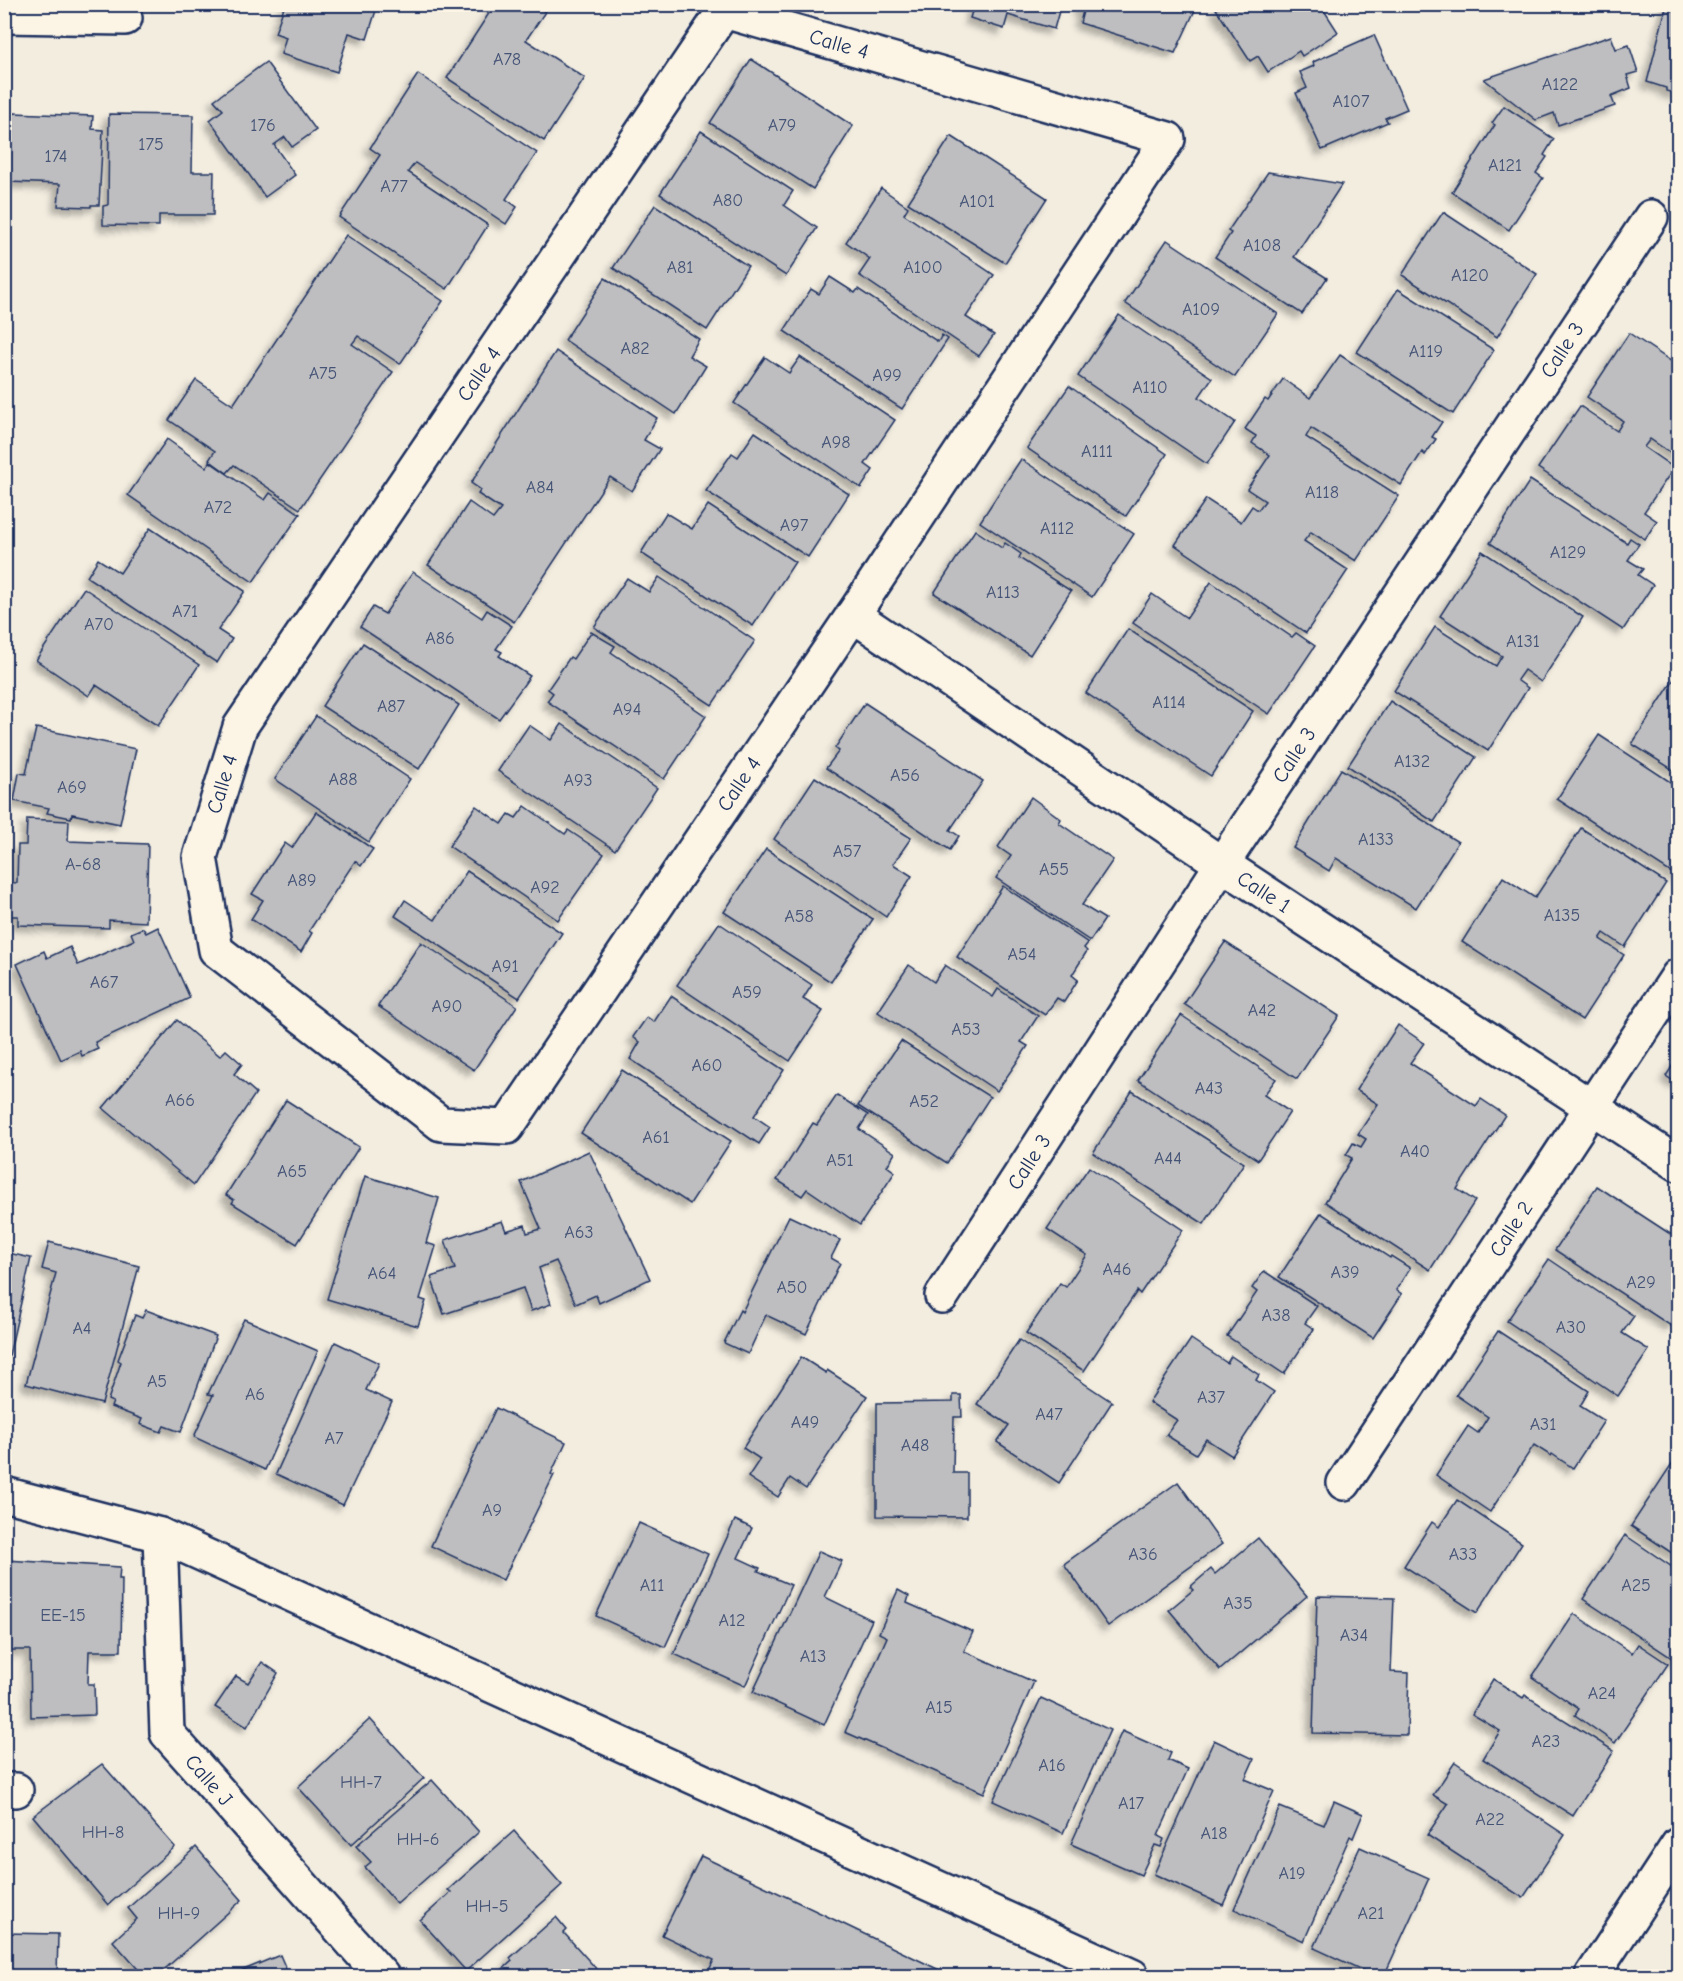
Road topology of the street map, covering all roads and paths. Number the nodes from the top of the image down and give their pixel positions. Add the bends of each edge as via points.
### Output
1 (4, 16) edge
2 (125, 18) dead end
3 (1651, 217) dead end
4 (853, 615) junction
5 (1222, 864) junction
6 (1678, 976) edge
7 (1592, 1107) junction
8 (1678, 1164) edge
9 (942, 1296) dead end
10 (1344, 1483) dead end
11 (4, 1494) edge
12 (160, 1535) junction
13 (1678, 1845) edge
14 (382, 1977) edge
15 (1132, 1977) edge
16 (1592, 1977) edge

1 - 2 street
3 - 5 street, Calle 3
4 - 4 street, Calle 4 via 1168,139 724,11 240,727 200,857 216,950 441,1124 507,1126
4 - 5 street, Calle 1
5 - 7 street, Calle 1
5 - 9 street, Calle 3
6 - 7 street, Calle 2
7 - 8 street, Calle 1
7 - 10 street, Calle 2
11 - 12 street
12 - 14 street, Calle J via 167,1733
12 - 15 street
13 - 16 street

